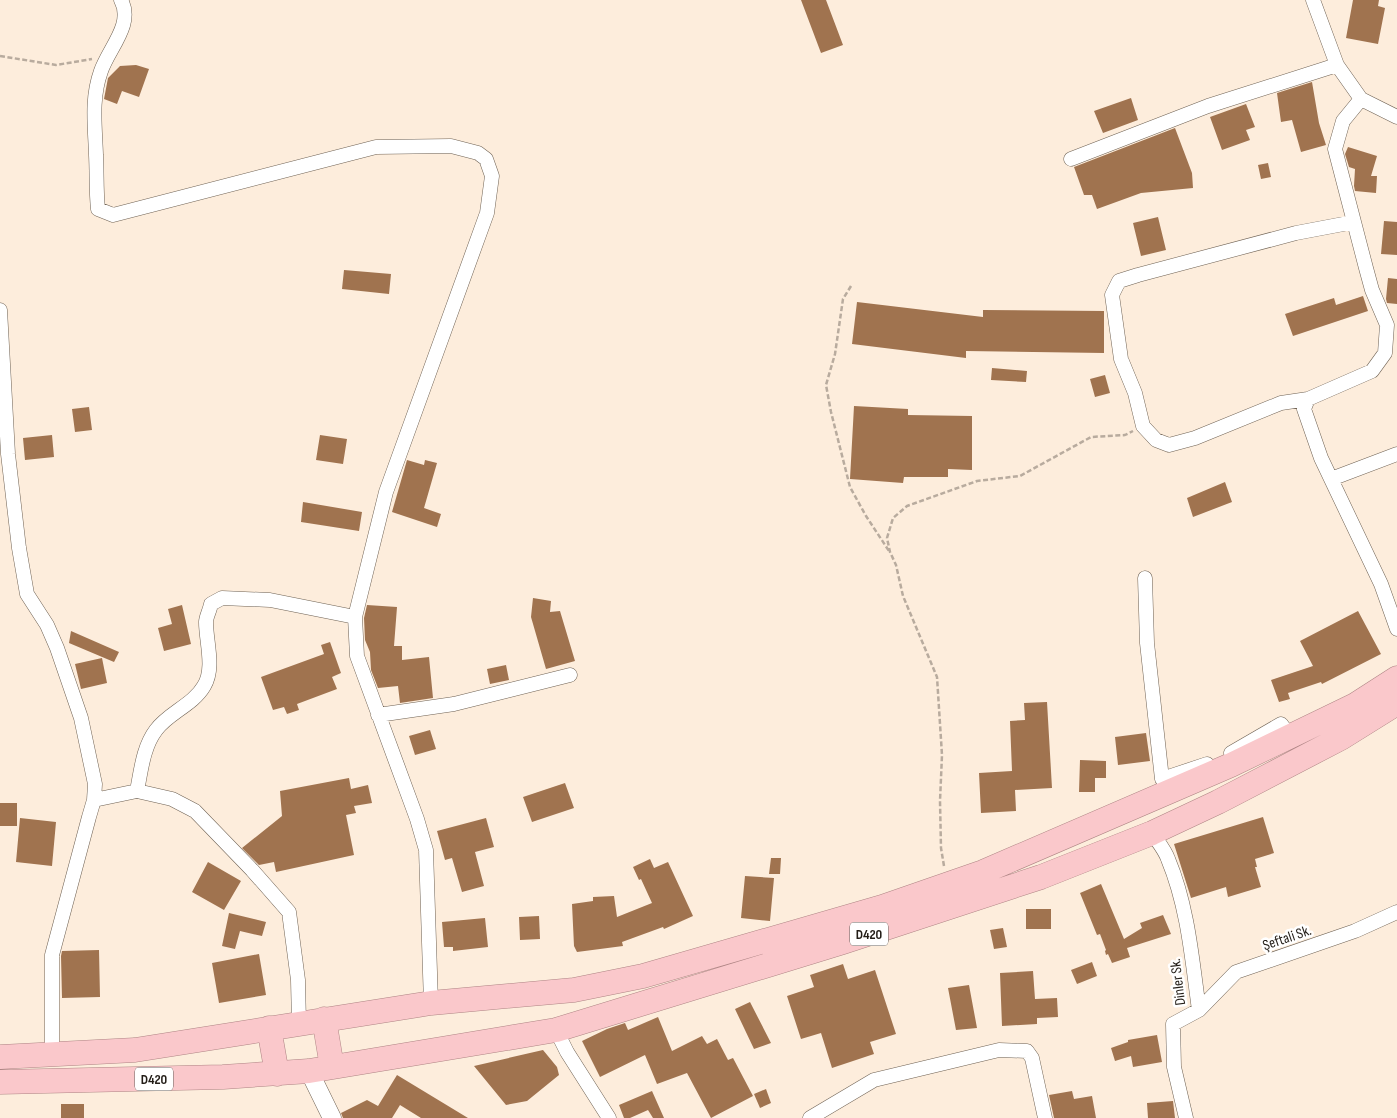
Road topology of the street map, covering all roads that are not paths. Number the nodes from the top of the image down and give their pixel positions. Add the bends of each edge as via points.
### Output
1 (121, 0) edge
2 (1313, 0) edge
3 (1337, 65) junction
4 (1361, 99) junction
5 (1397, 118) edge
6 (1071, 158) dead end
7 (1354, 222) junction
8 (0, 310) edge
9 (1308, 399) junction
10 (1397, 454) edge
11 (1331, 479) junction
12 (1146, 578) dead end
13 (355, 617) junction
14 (1397, 629) edge
15 (570, 675) dead end
16 (1397, 678) edge
17 (1397, 703) edge
18 (378, 715) junction
19 (1290, 736) junction
20 (137, 792) junction
21 (94, 800) junction
22 (1152, 833) junction
23 (1397, 912) edge
24 (431, 1002) junction
25 (1199, 1010) junction
26 (324, 1019) junction
27 (298, 1023) junction
28 (270, 1028) junction
29 (556, 1030) junction
30 (52, 1055) junction
31 (0, 1057) edge
32 (332, 1067) junction
33 (308, 1071) junction
34 (277, 1074) junction
35 (0, 1082) edge
36 (332, 1118) edge
37 (609, 1118) edge
38 (810, 1118) edge
39 (1045, 1118) edge
40 (1186, 1118) edge

1 - 13 street via 126,9 121,32 101,70 94,98 98,209 113,215 376,146 451,146 478,153 486,160 492,176 487,213 386,492
2 - 3 street
3 - 4 street
3 - 6 street via 1208,106
4 - 5 street
4 - 7 street via 1343,121 1335,149
7 - 9 street via 1372,290 1387,325 1385,353 1372,370
7 - 9 street via 1259,242 1119,281 1112,295 1121,359 1144,426 1156,440 1169,445 1195,438 1281,403
8 - 21 street via 8,454 27,594 47,625 81,718 95,784
9 - 11 street via 1304,409
10 - 11 street
11 - 14 street via 1381,584
12 - 19 street via 1148,643 1162,779 1222,759 1281,724
13 - 18 street via 357,656
13 - 20 street via 270,600 222,598 211,604 206,621 209,668 204,686 156,730 144,754
15 - 18 street via 454,704
16 - 19 highway via 1355,705
17 - 22 highway, D420 via 1341,738
18 - 24 street via 426,850
19 - 24 highway via 1231,765 984,872 882,907 643,976 574,990
20 - 21 street
20 - 27 street via 172,799 195,811 289,912 298,980
21 - 30 street via 52,955
22 - 25 street, Dinler Sk. via 1168,858 1180,894
22 - 29 highway, D420 via 1041,877
23 - 25 street, Şeftali Sk. via 1355,931 1236,972
24 - 26 highway
25 - 40 street, Dinler Sk. via 1173,1024 1174,1067
26 - 27 highway
26 - 32 highway
27 - 28 highway, D420
28 - 30 highway, D420 via 135,1050
28 - 34 highway
29 - 32 highway, D420
29 - 37 street
30 - 31 highway, D420
32 - 33 highway, D420
33 - 34 highway, D420
33 - 36 street
34 - 35 highway, D420
38 - 39 street via 874,1080 998,1050 1027,1051 1032,1058

